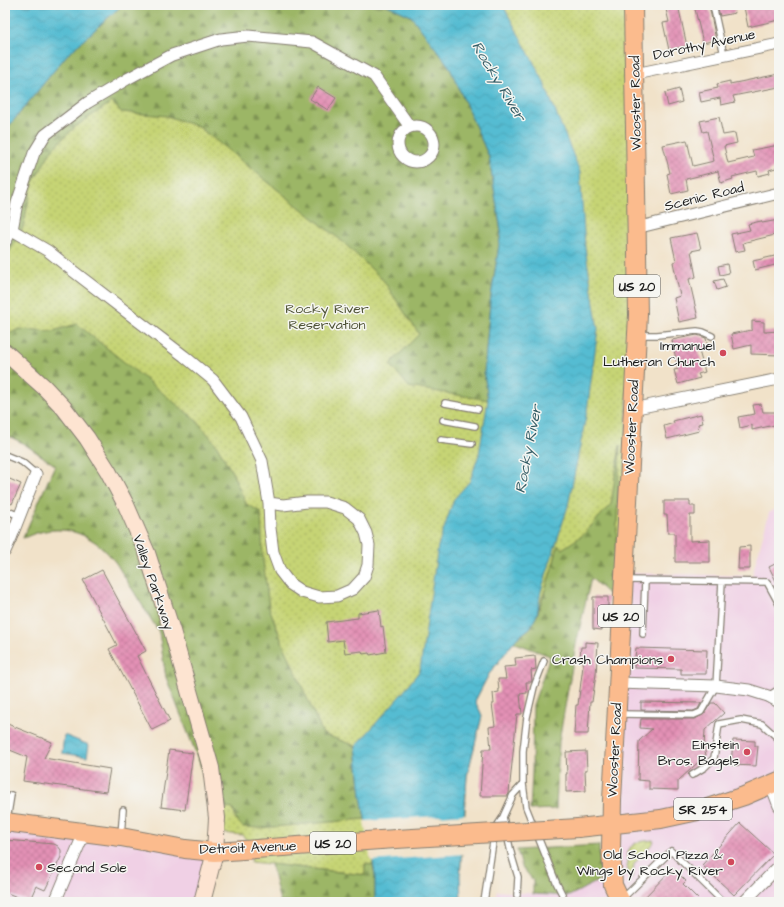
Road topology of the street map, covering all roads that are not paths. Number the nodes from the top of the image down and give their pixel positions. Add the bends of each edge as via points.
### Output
1 (633, 5) edge
2 (713, 5) edge
3 (779, 44) edge
4 (724, 55) junction
5 (634, 74) junction
6 (410, 127) dead end
7 (779, 193) edge
8 (636, 228) junction
9 (12, 230) junction
10 (5, 242) edge
11 (637, 335) junction
12 (712, 336) dead end
13 (5, 352) edge
14 (779, 379) edge
15 (445, 403) dead end
16 (632, 408) junction
17 (478, 409) dead end
18 (443, 420) dead end
19 (475, 426) dead end
20 (441, 440) dead end
21 (472, 444) dead end
22 (5, 455) edge
23 (36, 474) joint
24 (269, 503) junction
25 (5, 510) edge
26 (20, 516) junction
27 (8, 537) edge
28 (5, 551) edge
29 (623, 580) junction
30 (645, 581) junction
31 (722, 582) junction
32 (779, 604) edge
33 (643, 634) dead end
34 (544, 661) dead end
35 (618, 683) junction
36 (716, 686) junction
37 (779, 689) edge
38 (768, 696) junction
39 (779, 702) edge
40 (616, 714) junction
41 (779, 739) edge
42 (692, 775) dead end
43 (775, 783) edge
44 (523, 784) junction
45 (11, 795) dead end
46 (779, 806) edge
47 (123, 810) dead end
48 (504, 818) junction
49 (6, 822) edge
50 (612, 824) junction
51 (84, 833) junction
52 (120, 838) junction
53 (215, 852) junction
54 (779, 866) edge
55 (517, 895) dead end
56 (620, 901) edge
57 (55, 902) edge
58 (202, 902) edge
59 (484, 902) edge
60 (566, 902) edge
61 (723, 902) edge
62 (744, 902) edge

1 - 5 main road, Wooster Road / US 20
2 - 4 lane
3 - 4 street, Dorothy Avenue
4 - 5 street, Dorothy Avenue
5 - 8 main road, Wooster Road / US 20
6 - 9 street via 374,76 312,42 248,36 221,39 172,55 129,78 87,103 45,134 34,153 17,203
7 - 8 street, Scenic Road
8 - 11 main road, Wooster Road / US 20
9 - 10 street
9 - 24 street via 48,251 213,380 241,417 262,461
11 - 12 lane via 697,331
11 - 16 main road, Wooster Road / US 20
13 - 53 street, Valley Parkway via 64,408 108,471 129,512 149,560 172,631 209,760 217,818
14 - 16 street
15 - 17 lane
16 - 29 main road, Wooster Road / US 20
18 - 19 lane
20 - 21 lane
22 - 23 lane via 22,462
23 - 26 street
24 - 24 street via 274,552 280,571 290,584 302,592 319,597 337,596 353,589 364,577 368,565 369,545 366,532 359,519 345,508 326,502 283,505
25 - 26 lane
26 - 27 street
27 - 28 street
29 - 30 lane
29 - 35 main road, Wooster Road / US 20
30 - 31 lane
30 - 33 lane
31 - 32 lane via 767,582
31 - 36 lane
34 - 44 lane via 534,687 527,717
35 - 36 street
35 - 40 main road, Wooster Road / US 20
36 - 38 street via 749,690
36 - 40 lane via 701,712 694,715
37 - 38 lane
38 - 39 street
40 - 50 main road, Wooster Road / US 20
41 - 42 lane via 762,724 741,720 719,724 714,758
43 - 46 street
43 - 50 main road, SR 254 via 698,811 661,819
44 - 48 lane via 513,795
44 - 60 lane via 526,807
45 - 49 lane
47 - 52 lane
48 - 55 lane via 518,877
48 - 59 lane via 495,829
49 - 51 main road, Detroit Avenue
50 - 53 main road, Detroit Avenue / US 20, bridge
50 - 56 main road, Wooster Road via 613,885
51 - 52 main road, Detroit Avenue
51 - 57 street
52 - 53 main road, Detroit Avenue
53 - 58 street, Valley Parkway
54 - 62 street
56 - 61 lane via 671,851

